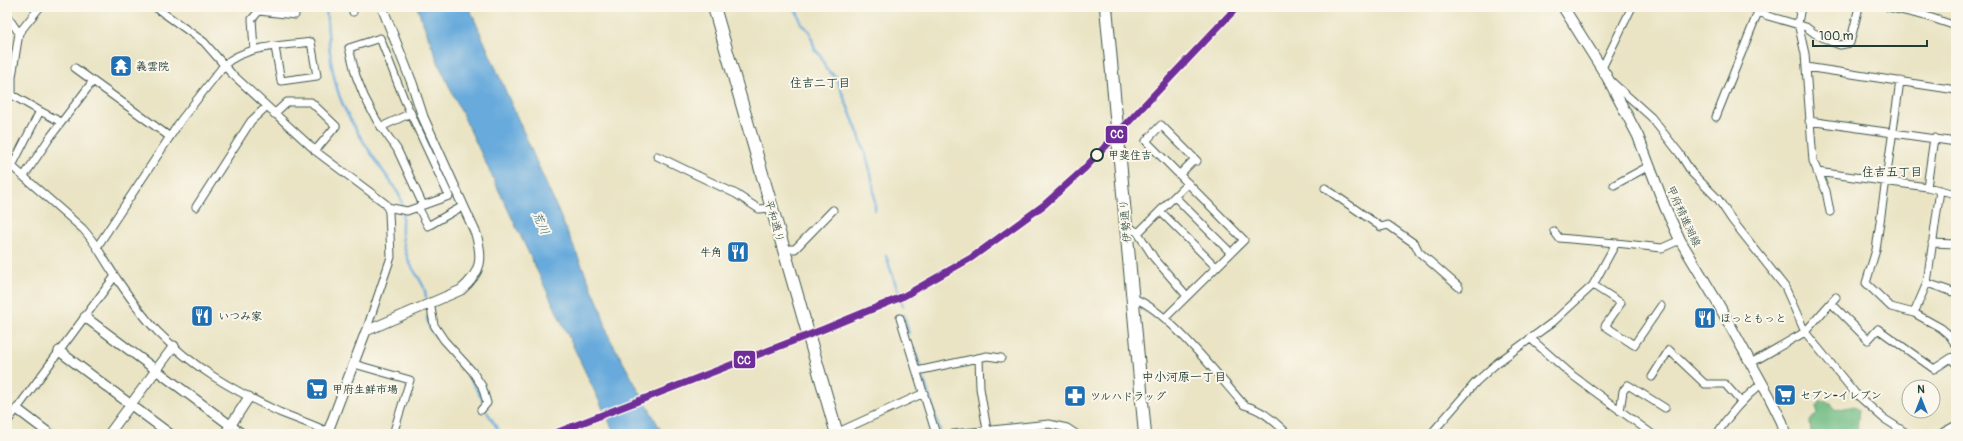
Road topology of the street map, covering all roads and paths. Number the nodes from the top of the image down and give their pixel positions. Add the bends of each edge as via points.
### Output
1 (40, 7) edge
2 (155, 7) edge
3 (382, 7) edge
4 (714, 7) edge
5 (1106, 7) edge
6 (1563, 7) edge
7 (1632, 7) edge
8 (1750, 7) edge
9 (1801, 7) edge
10 (1860, 7) edge
11 (1888, 7) edge
12 (1758, 12) junction
13 (295, 15) dead end
14 (7, 16) edge
15 (1798, 23) junction
16 (1956, 26) edge
17 (19, 32) junction
18 (275, 47) junction
19 (254, 50) junction
20 (224, 65) junction
21 (1806, 67) junction
22 (75, 68) dead end
23 (1604, 74) junction
24 (93, 81) junction
25 (1900, 81) junction
26 (1956, 90) edge
27 (266, 107) junction
28 (40, 111) junction
29 (411, 113) junction
30 (274, 114) junction
31 (1716, 117) dead end
32 (1809, 121) junction
33 (61, 122) junction
34 (381, 126) junction
35 (1893, 133) junction
36 (170, 137) junction
37 (1934, 138) junction
38 (1956, 142) edge
39 (315, 151) junction
40 (657, 156) dead end
41 (10, 164) edge
42 (1649, 166) junction
43 (1817, 172) junction
44 (1180, 174) junction
45 (24, 176) junction
46 (1886, 181) junction
47 (1188, 183) junction
48 (1614, 185) dead end
49 (1927, 187) junction
50 (1325, 188) dead end
51 (1940, 190) junction
52 (1956, 194) edge
53 (1174, 196) junction
54 (421, 206) junction
55 (463, 206) junction
56 (387, 207) junction
57 (196, 208) dead end
58 (771, 208) junction
59 (833, 210) dead end
60 (1160, 211) junction
61 (1830, 212) dead end
62 (1126, 224) junction
63 (1554, 231) dead end
64 (1138, 234) junction
65 (1680, 240) junction
66 (1616, 243) junction
67 (1932, 243) junction
68 (1956, 244) edge
69 (97, 247) junction
70 (783, 249) junction
71 (1231, 254) junction
72 (1216, 267) junction
73 (115, 276) junction
74 (1927, 283) junction
75 (1593, 285) junction
76 (1459, 287) dead end
77 (1956, 293) edge
78 (1187, 296) junction
79 (1836, 297) dead end
80 (1133, 298) junction
81 (430, 302) junction
82 (1831, 304) junction
83 (1661, 306) dead end
84 (1914, 314) junction
85 (84, 317) junction
86 (900, 318) dead end
87 (1164, 318) junction
88 (366, 331) junction
89 (1805, 332) junction
90 (1530, 338) junction
91 (1956, 345) edge
92 (174, 346) junction
93 (60, 351) junction
94 (1953, 357) edge
95 (979, 358) junction
96 (1001, 358) dead end
97 (354, 364) junction
98 (1751, 364) junction
99 (1956, 364) edge
100 (156, 371) junction
101 (917, 371) junction
102 (1652, 377) dead end
103 (1762, 383) junction
104 (924, 393) junction
105 (249, 398) junction
106 (1741, 402) junction
107 (131, 405) junction
108 (1665, 408) dead end
109 (16, 409) junction
110 (481, 410) dead end
111 (1620, 411) junction
112 (7, 422) edge
113 (231, 426) junction
114 (1956, 428) edge
115 (987, 430) junction
116 (329, 433) edge
117 (836, 433) edge
118 (50, 434) edge
119 (109, 434) edge
120 (170, 434) edge
121 (226, 434) edge
122 (242, 434) edge
123 (393, 434) edge
124 (936, 434) edge
125 (953, 434) edge
126 (1076, 434) edge
127 (1145, 434) edge
128 (1288, 434) edge
129 (1433, 434) edge
130 (1652, 434) edge
131 (1717, 434) edge
132 (1785, 434) edge
133 (1908, 434) edge
134 (1945, 434) edge

1 - 17 street
2 - 20 street via 204,42
3 - 55 street via 423,117
4 - 58 main road, 平和通り
5 - 62 main road, 伊勢通り
6 - 23 main road, 甲府精進湖線
7 - 23 street
8 - 12 street
9 - 15 street
10 - 15 street via 1850,43 1846,45 1832,42
11 - 16 street
12 - 15 street
12 - 31 street
13 - 19 street via 259,11 252,19
14 - 17 street
15 - 21 street
17 - 28 street via 12,95
18 - 18 street via 281,81 317,76 311,42
18 - 19 street
19 - 20 street via 232,58
20 - 27 street
20 - 36 street
21 - 25 street
21 - 32 street
22 - 24 street
23 - 42 main road, 甲府精進湖線 via 1638,136
23 - 89 street via 1651,117 1692,173 1718,199 1785,287
24 - 33 street
24 - 36 street
25 - 26 street
25 - 35 street
27 - 30 street
27 - 57 street via 251,121
28 - 33 street
28 - 41 street
29 - 34 street
29 - 34 street via 380,38 349,48 364,96
29 - 54 street via 449,196
30 - 39 street
30 - 39 street via 287,102 311,102 336,126
32 - 35 street
32 - 43 street via 1813,161
33 - 45 street
34 - 54 street via 397,149
35 - 37 street
35 - 46 street
36 - 69 street
37 - 38 street
37 - 49 street
39 - 56 street via 370,191
40 - 58 street via 736,194 759,209
41 - 45 street
42 - 48 street
42 - 65 main road, 甲府精進湖線
43 - 46 street
43 - 61 street via 1826,191
44 - 44 street via 1146,141 1161,125 1196,160
44 - 47 street
45 - 69 street via 83,229
46 - 49 street
46 - 84 street via 1876,250 1866,283 1891,307
47 - 53 street
47 - 71 street via 1244,240
49 - 51 street
50 - 76 street via 1381,227 1388,225 1415,244 1419,252
51 - 52 street
51 - 67 street
53 - 60 street
53 - 71 street
54 - 55 street via 428,226
54 - 56 street via 407,211
55 - 81 street via 480,249 479,265 470,282 461,290
56 - 88 street via 391,256
58 - 70 main road, 平和通り
59 - 70 street via 795,249
60 - 64 street
60 - 72 street
62 - 64 street
62 - 80 main road, 伊勢通り
63 - 66 street via 1559,238
64 - 78 street via 1154,258
65 - 66 street via 1662,248
65 - 98 main road, 甲府精進湖線
66 - 75 street
67 - 68 street
67 - 74 street
69 - 73 street
70 - 117 main road, 平和通り
71 - 72 street
72 - 78 street
73 - 85 street
73 - 92 street via 158,332
74 - 77 street
74 - 84 street
75 - 83 street via 1621,303 1605,326 1634,345
75 - 90 street via 1553,322
78 - 87 street
79 - 82 street
80 - 87 street via 1144,302
80 - 127 main road, 伊勢通り
81 - 88 street
81 - 110 street via 434,325 482,386 487,403
82 - 89 street
82 - 94 street via 1868,340 1878,329 1934,369
84 - 91 street via 1941,328
85 - 93 street
85 - 100 street
86 - 101 street
87 - 128 street via 1244,405 1275,421
88 - 97 street
89 - 98 street
89 - 133 street via 1855,393 1883,418
90 - 111 street
90 - 129 street via 1476,382
92 - 100 street
92 - 105 street via 203,370
93 - 107 street
93 - 109 street
94 - 99 street
95 - 96 street
95 - 101 street
95 - 115 street via 980,388
97 - 116 street
97 - 123 street via 410,380
98 - 103 main road, 甲府精進湖線
100 - 107 street
100 - 113 street
101 - 104 street
102 - 106 street via 1669,350 1705,384 1725,384
103 - 106 street
103 - 132 main road, 甲府精進湖線 via 1782,422
104 - 117 street
104 - 124 street
105 - 113 street
105 - 116 street
106 - 131 street
107 - 119 street
107 - 120 street
108 - 111 street via 1628,385 1623,391
109 - 112 street
109 - 118 street
111 - 130 street
113 - 121 street
113 - 122 street
114 - 134 main road
115 - 125 street
115 - 126 street via 1049,424 1067,428

